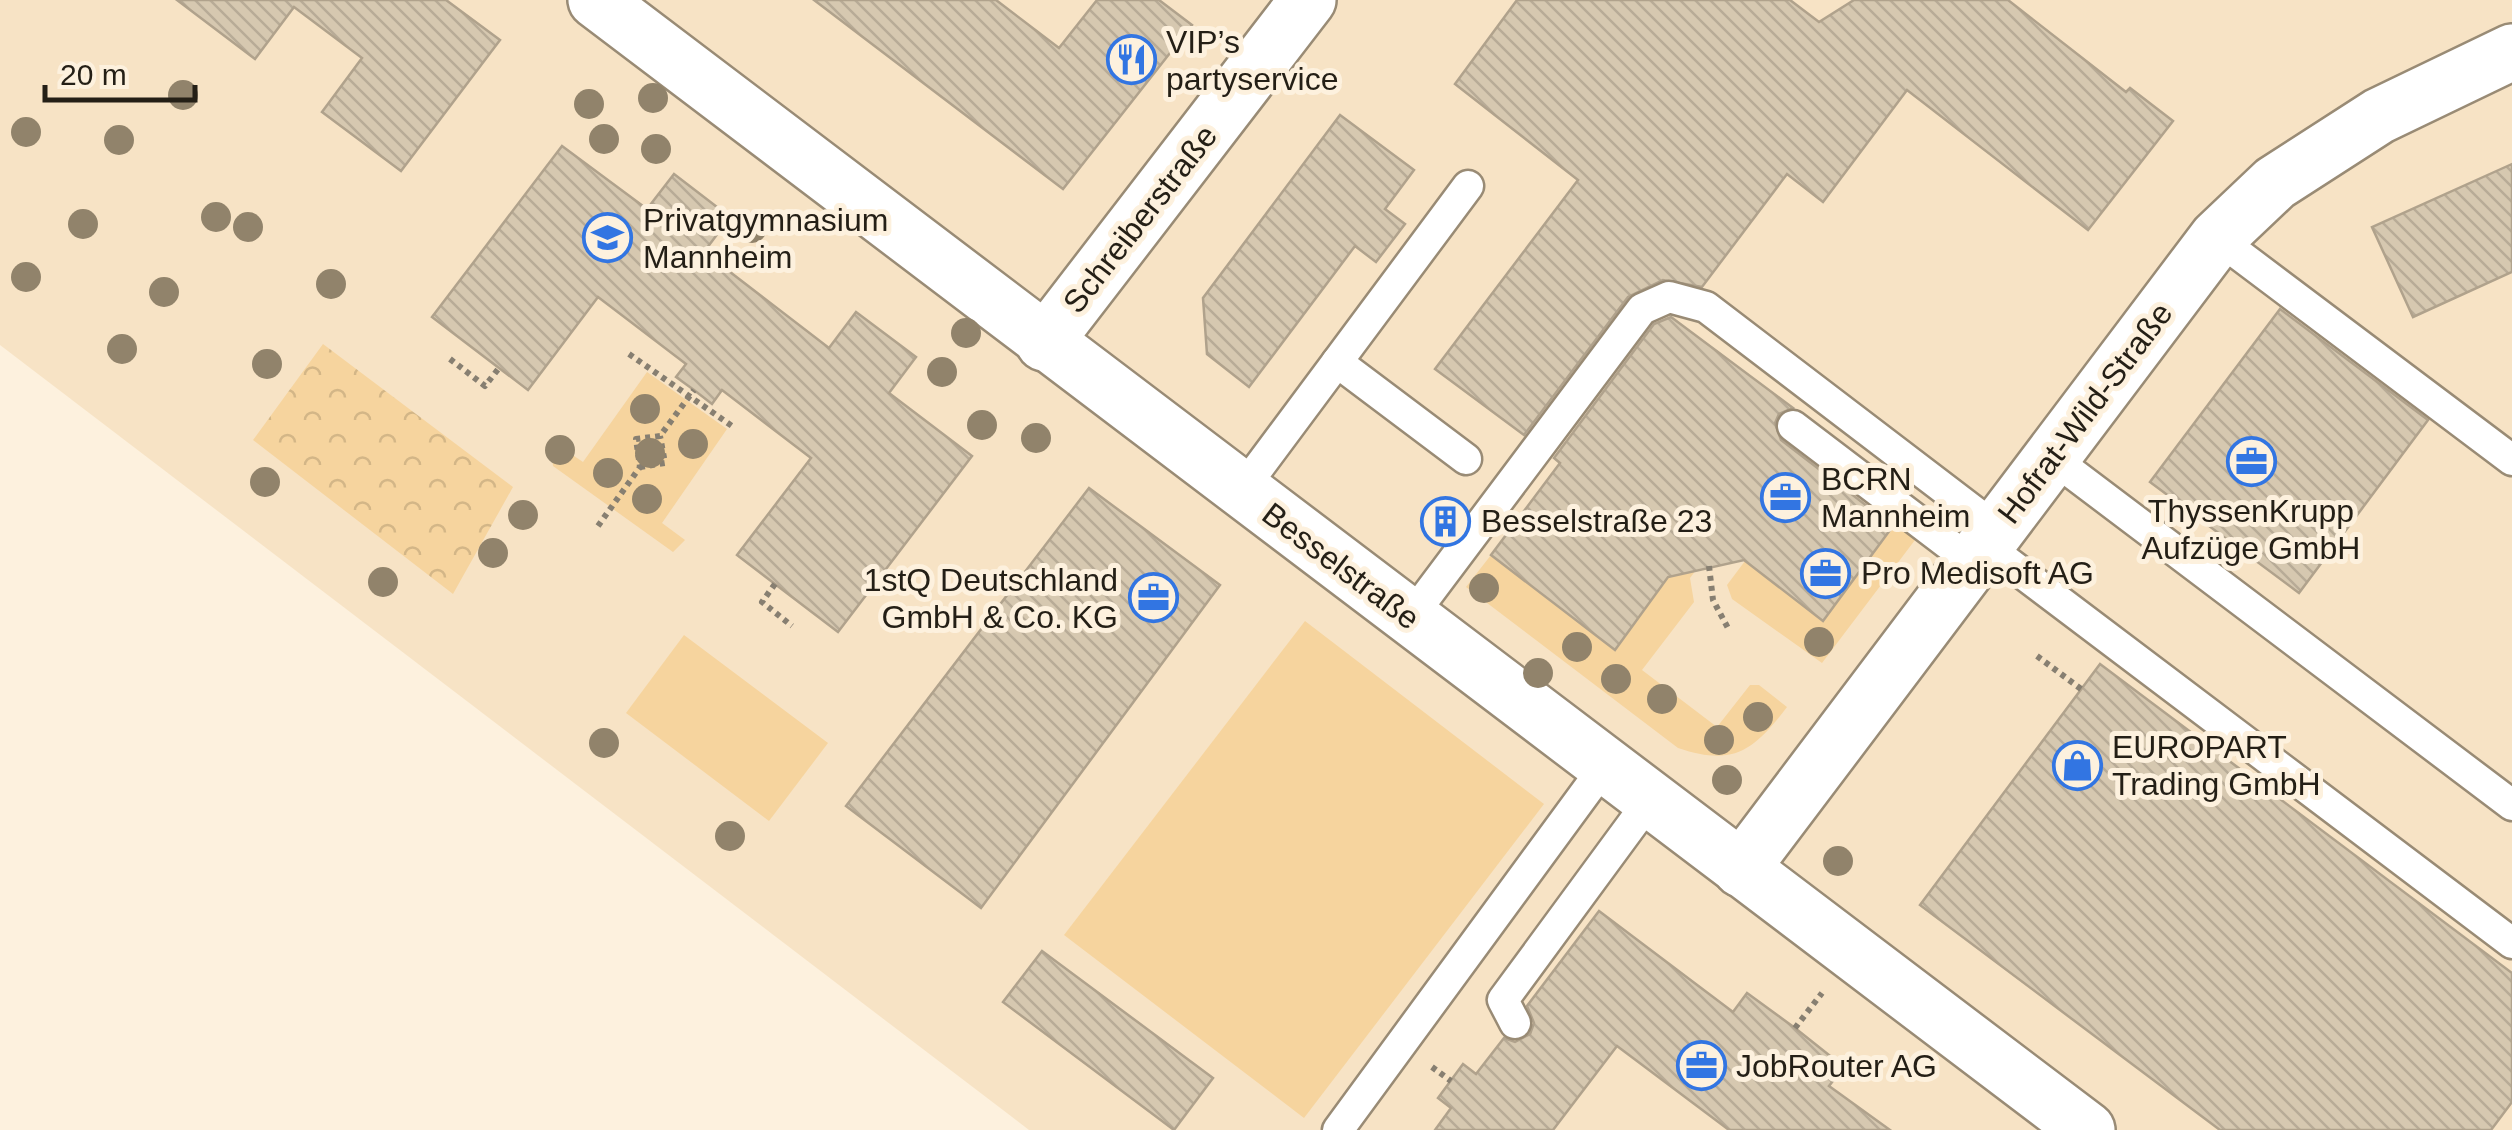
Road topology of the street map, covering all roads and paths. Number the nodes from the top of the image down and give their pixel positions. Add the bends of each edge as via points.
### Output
1 (596, 0) edge
2 (1308, 0) edge
3 (2512, 52) edge
4 (1468, 186) dead end
5 (2217, 238) junction
6 (1044, 343) junction
7 (629, 354) dead end
8 (450, 359) dead end
9 (1337, 362) junction
10 (499, 368) dead end
11 (692, 393) junction
12 (732, 426) dead end
13 (1794, 426) dead end
14 (660, 436) junction
15 (2051, 458) junction
16 (1466, 459) dead end
17 (2512, 460) edge
18 (640, 467) junction
19 (1241, 491) junction
20 (598, 526) dead end
21 (1985, 545) junction
22 (1709, 566) dead end
23 (775, 584) dead end
24 (1410, 618) junction
25 (792, 626) dead end
26 (1728, 630) dead end
27 (2037, 656) dead end
28 (2082, 689) dead end
29 (1605, 766) junction
30 (1650, 800) junction
31 (2512, 804) edge
32 (1741, 868) junction
33 (2512, 943) edge
34 (1811, 1006) dead end
35 (1515, 1023) dead end
36 (1796, 1028) dead end
37 (1426, 1062) dead end
38 (1451, 1081) dead end
39 (1338, 1130) edge
40 (2087, 1130) edge

1 - 6 street, Besselstraße
2 - 6 street, Schreiberstraße
3 - 5 street, Hofrat-Wild-Straße via 2379,116 2275,183
4 - 9 lane
5 - 15 street, Hofrat-Wild-Straße
5 - 17 lane
6 - 19 street, Besselstraße
7 - 11 path
8 - 10 path via 485,386
9 - 16 lane
9 - 19 lane
11 - 12 path
11 - 14 path
13 - 21 lane
14 - 18 path via 636,439
14 - 18 path via 666,463
15 - 21 street, Hofrat-Wild-Straße
15 - 31 lane
18 - 20 path
19 - 24 street, Besselstraße
21 - 24 lane via 1706,307 1669,297 1642,309
21 - 32 street, Hofrat-Wild-Straße
21 - 33 lane
22 - 26 path via 1713,600
23 - 25 path via 762,602
24 - 29 street, Besselstraße
27 - 28 path
29 - 30 street, Besselstraße
29 - 39 lane
30 - 32 street, Besselstraße
30 - 35 lane via 1503,1000
32 - 40 street, Besselstraße
34 - 36 path
37 - 38 path

